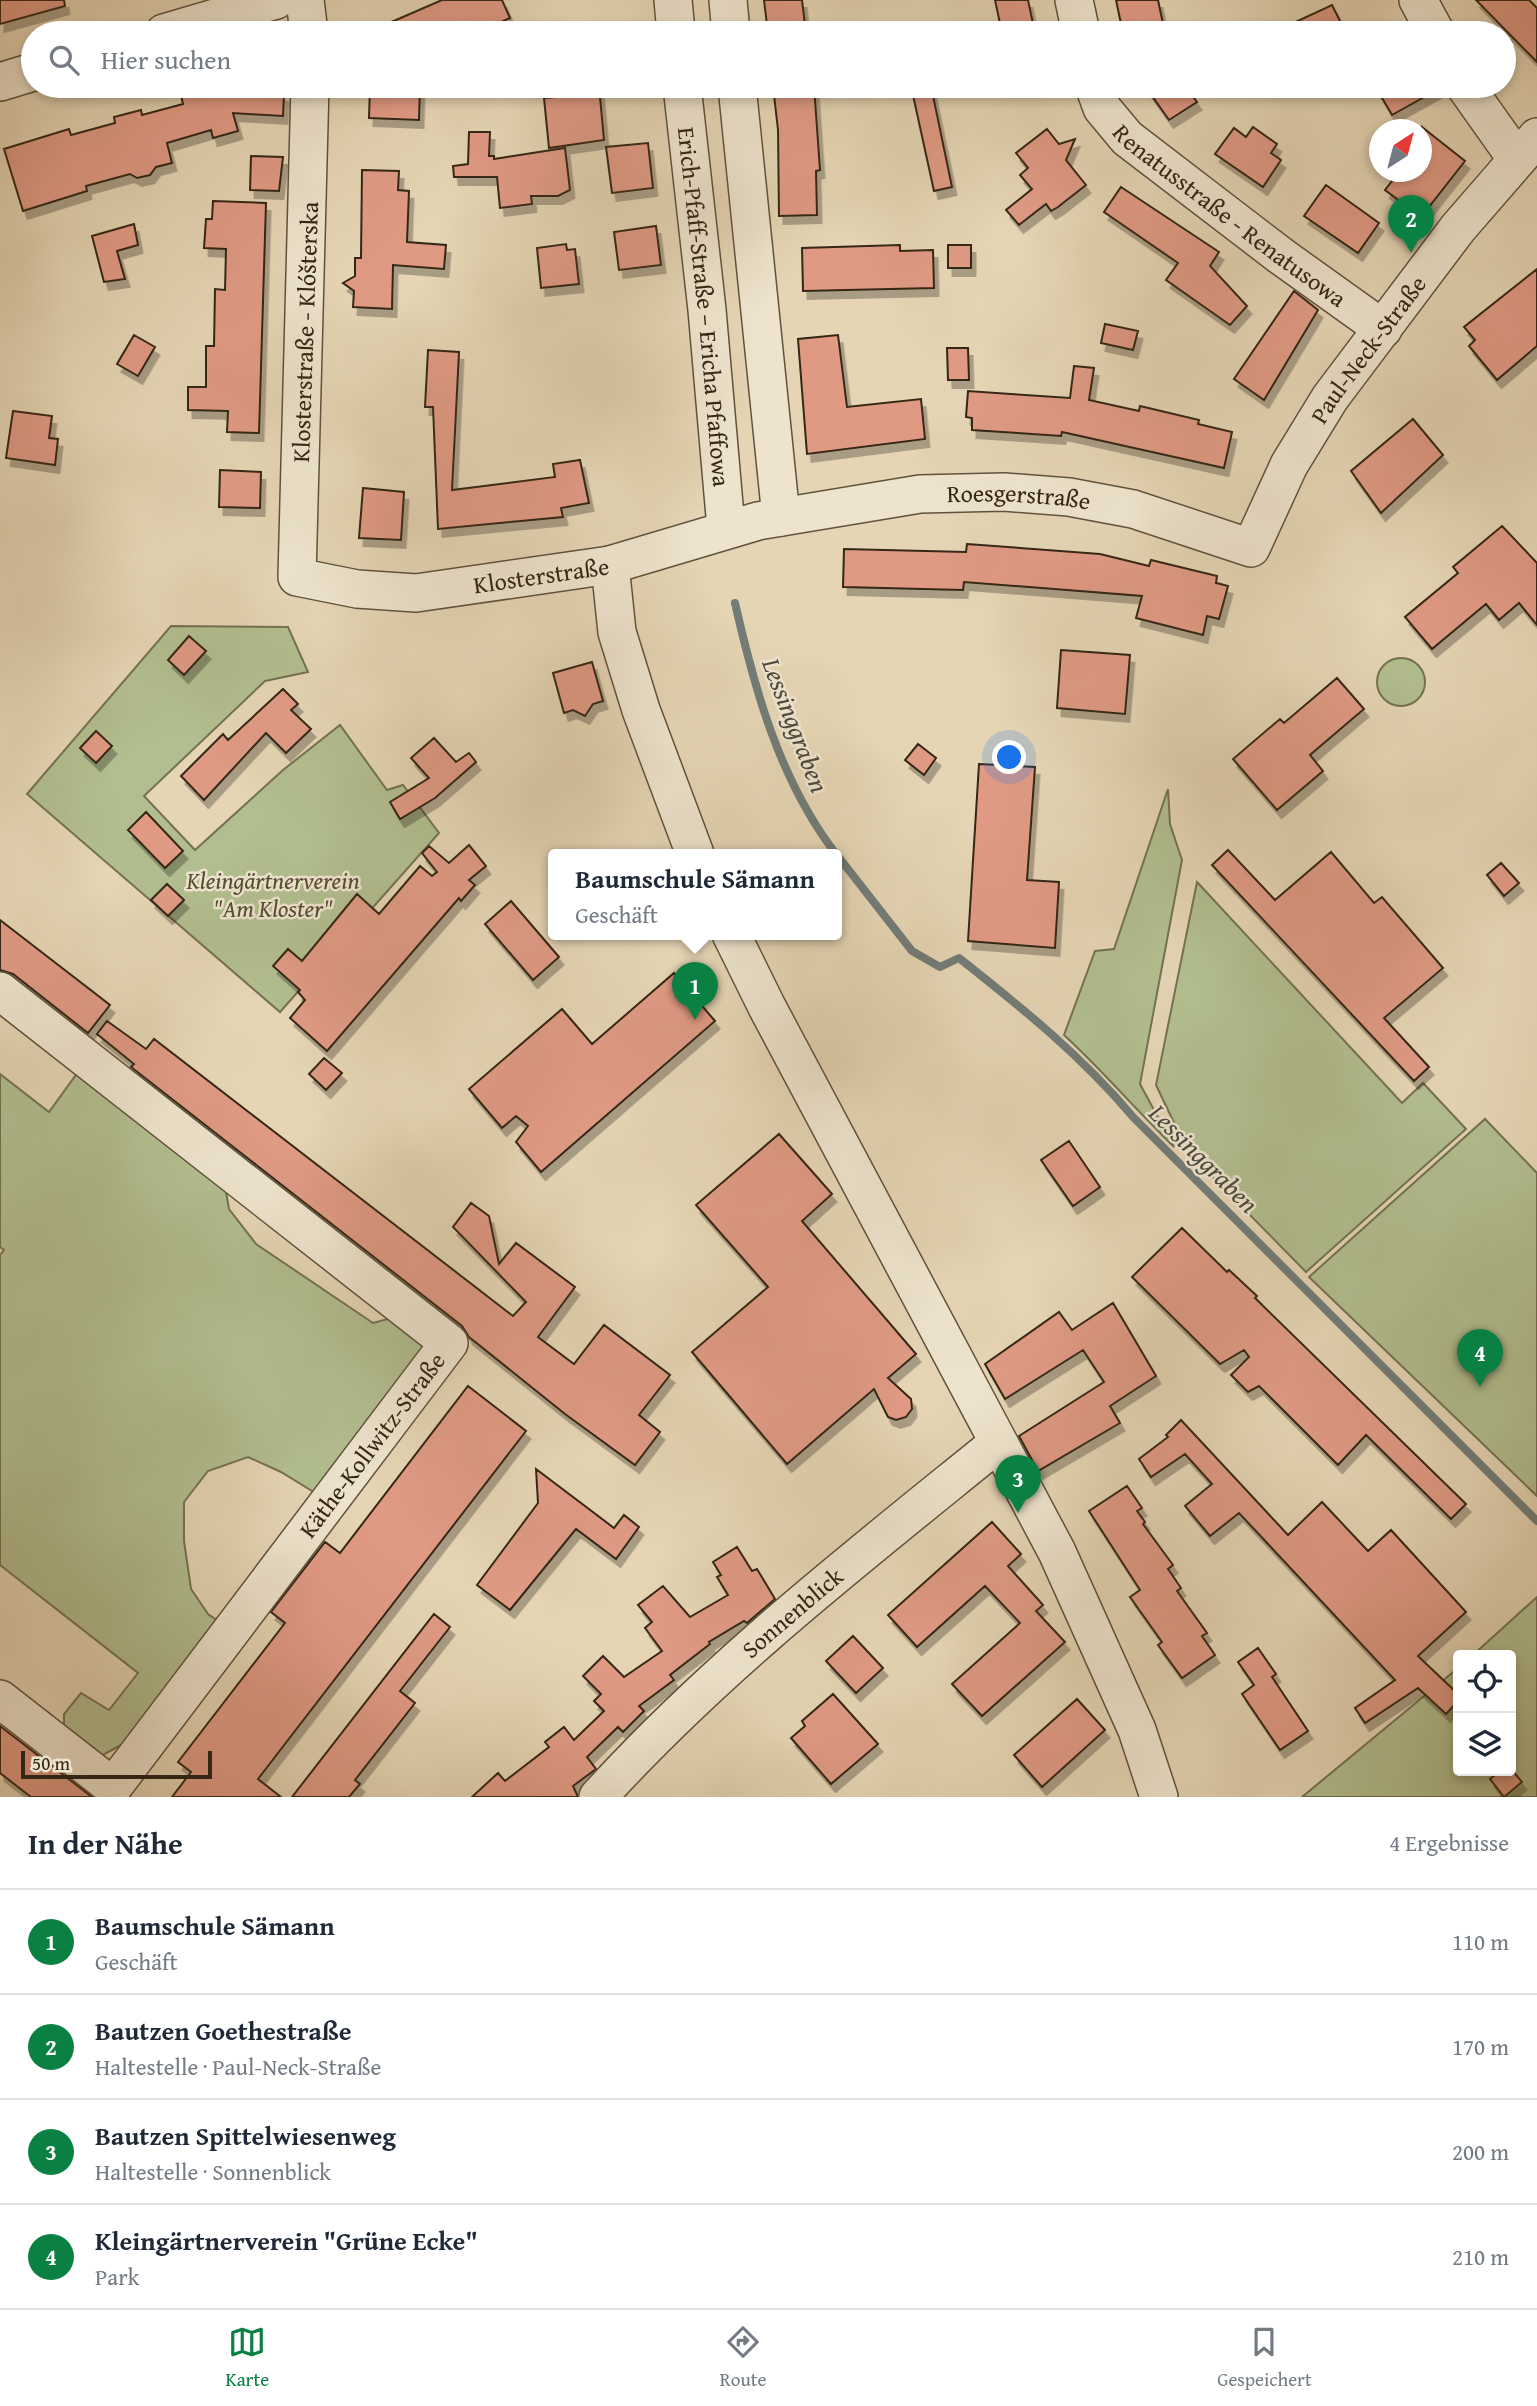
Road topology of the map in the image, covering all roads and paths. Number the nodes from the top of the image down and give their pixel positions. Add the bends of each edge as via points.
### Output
1 (276, 0) edge
2 (306, 0) edge
3 (673, 0) edge
4 (728, 0) edge
5 (1074, 0) edge
6 (1418, 0) edge
7 (205, 21) edge
8 (308, 21) edge
9 (675, 21) edge
10 (730, 21) edge
11 (1078, 21) edge
12 (1429, 21) edge
13 (21, 76) edge
14 (0, 82) edge
15 (310, 98) edge
16 (683, 98) edge
17 (738, 98) edge
18 (1098, 98) edge
19 (1477, 98) edge
20 (1526, 147) edge
21 (1383, 329) junction
22 (781, 517) junction
23 (726, 528) junction
24 (1251, 548) joint
25 (610, 565) junction
26 (298, 578) joint
27 (693, 849) edge
28 (735, 940) edge
29 (0, 991) edge
30 (998, 1443) junction
31 (0, 1699) edge
32 (598, 1797) edge
33 (1159, 1797) edge

1 - 7 street
2 - 8 street
3 - 9 street
4 - 10 street
5 - 11 street
6 - 12 street
13 - 14 street
15 - 26 street, Klosterstraße - Klóšterska
16 - 23 street, Erich-Pfaff-Straße – Ericha Pfaffowa
17 - 22 street
18 - 21 street, Renatusstraße - Renatusowa via 1128,138
19 - 20 street
20 - 21 street, Paul-Neck-Straße
21 - 24 street, Paul-Neck-Straße via 1330,398 1289,465
22 - 23 street, Klosterstraße
22 - 24 street, Roesgerstraße via 920,494 1004,492 1069,497 1133,509
23 - 25 street, Klosterstraße
25 - 26 street, Klosterstraße via 416,593
25 - 27 street via 617,632
28 - 30 street
29 - 31 street, Käthe-Kollwitz-Straße via 449,1343 113,1787
30 - 32 street, Sonnenblick via 798,1605
30 - 33 street via 1102,1647

